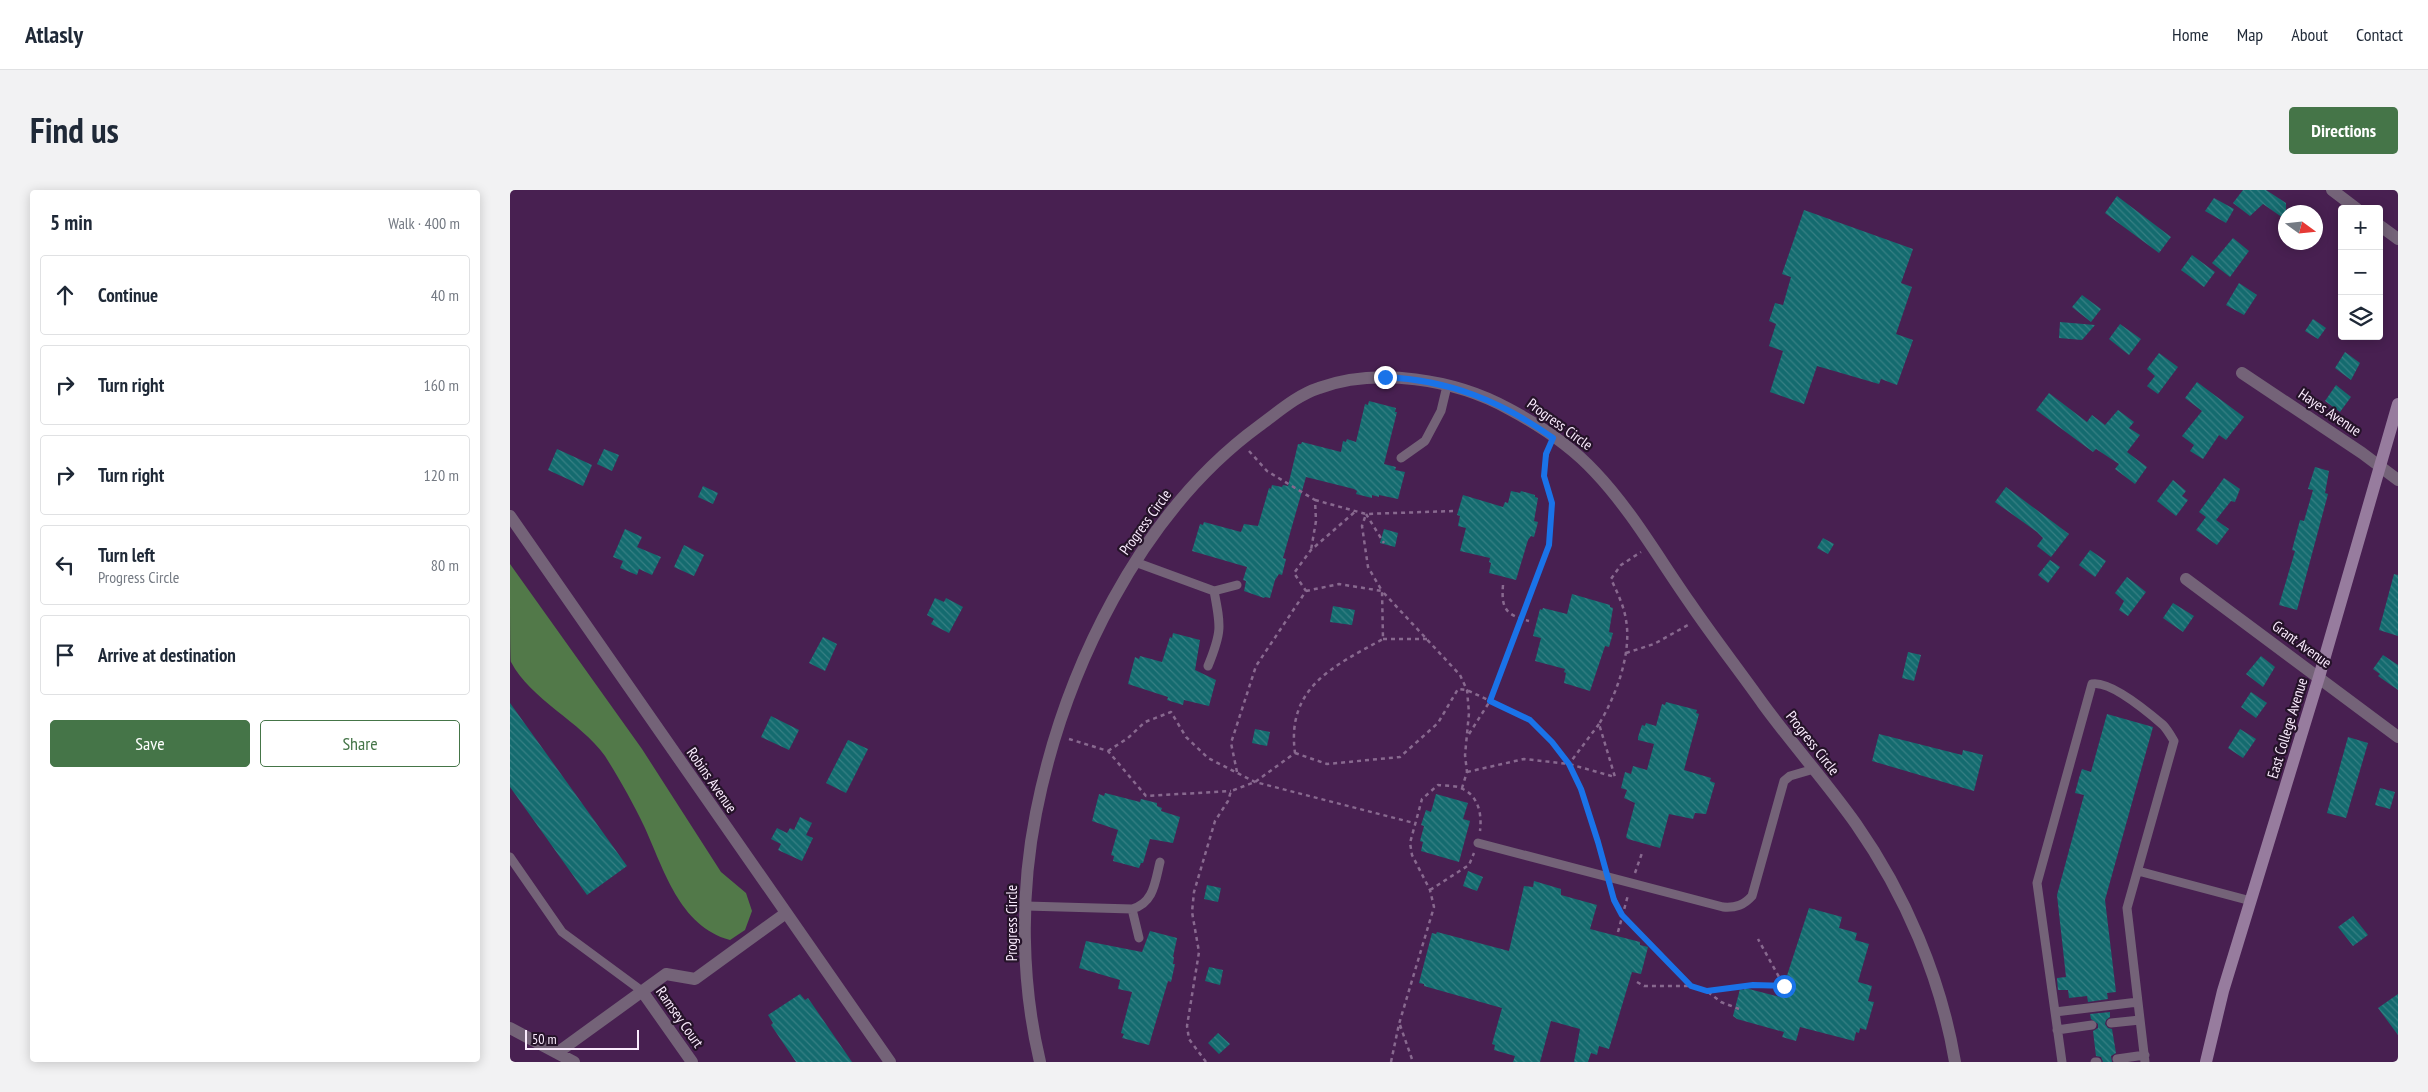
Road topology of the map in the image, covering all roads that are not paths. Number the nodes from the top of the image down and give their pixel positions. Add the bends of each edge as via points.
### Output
1 (2332, 190) edge
2 (2352, 205) edge
3 (2383, 228) edge
4 (2398, 239) edge
5 (2242, 373) dead end
6 (1447, 386) junction
7 (2398, 404) edge
8 (1401, 458) dead end
9 (2379, 466) junction
10 (2398, 480) edge
11 (510, 516) edge
12 (1135, 562) junction
13 (2186, 579) dead end
14 (1237, 585) dead end
15 (1214, 591) junction
16 (1208, 666) dead end
17 (2319, 677) junction
18 (2398, 737) edge
19 (1814, 770) junction
20 (1478, 843) road end
21 (510, 857) edge
22 (1160, 862) dead end
23 (2138, 872) junction
24 (2250, 901) junction
25 (1026, 906) junction
26 (1132, 909) junction
27 (786, 914) junction
28 (1139, 938) dead end
29 (642, 991) junction
30 (2138, 1002) junction
31 (2055, 1012) junction
32 (2140, 1020) junction
33 (2111, 1023) dead end
34 (2092, 1026) dead end
35 (510, 1028) edge
36 (2057, 1030) junction
37 (557, 1053) junction
38 (2117, 1059) dead end
39 (2145, 1059) edge
40 (574, 1062) edge
41 (692, 1062) edge
42 (890, 1062) edge
43 (1040, 1062) edge
44 (1955, 1062) edge
45 (2062, 1062) edge
46 (2206, 1062) edge

1 - 2 street
3 - 4 street
5 - 9 street, Hayes Avenue
6 - 8 lane via 1441,411 1425,441
6 - 12 street, Progress Circle via 1416,378 1385,377 1316,388 1240,440 1198,478
6 - 19 street, Progress Circle via 1510,409 1573,451 1598,475
7 - 9 main road, East College Avenue
9 - 10 street, Hayes Avenue
9 - 17 main road, East College Avenue
11 - 27 street, Robins Avenue
12 - 15 lane
12 - 25 street, Progress Circle via 1081,668 1056,736 1035,818
13 - 17 street, Grant Avenue
14 - 15 lane
15 - 16 lane via 1220,637
17 - 18 street, Grant Avenue
17 - 24 main road, East College Avenue
19 - 20 lane via 1790,776 1784,781 1756,886 1746,903 1733,908
19 - 44 street, Progress Circle via 1856,824 1904,903 1934,981
21 - 29 lane via 562,932
22 - 26 lane via 1152,894 1142,906
23 - 24 lane
23 - 30 lane via 2127,908
23 - 31 lane via 2174,741 2164,726 2119,692 2092,684 2037,883
24 - 46 main road, East College Avenue
25 - 26 lane
25 - 43 street, Progress Circle via 1028,978
26 - 28 lane
27 - 29 street via 696,979 666,974
27 - 42 street, Robins Avenue
29 - 37 street
29 - 41 street, Ramsey Court
30 - 31 lane
30 - 32 lane
31 - 36 lane
32 - 33 lane
32 - 39 lane
34 - 36 lane
35 - 37 street
36 - 45 lane
37 - 40 street
38 - 39 lane

